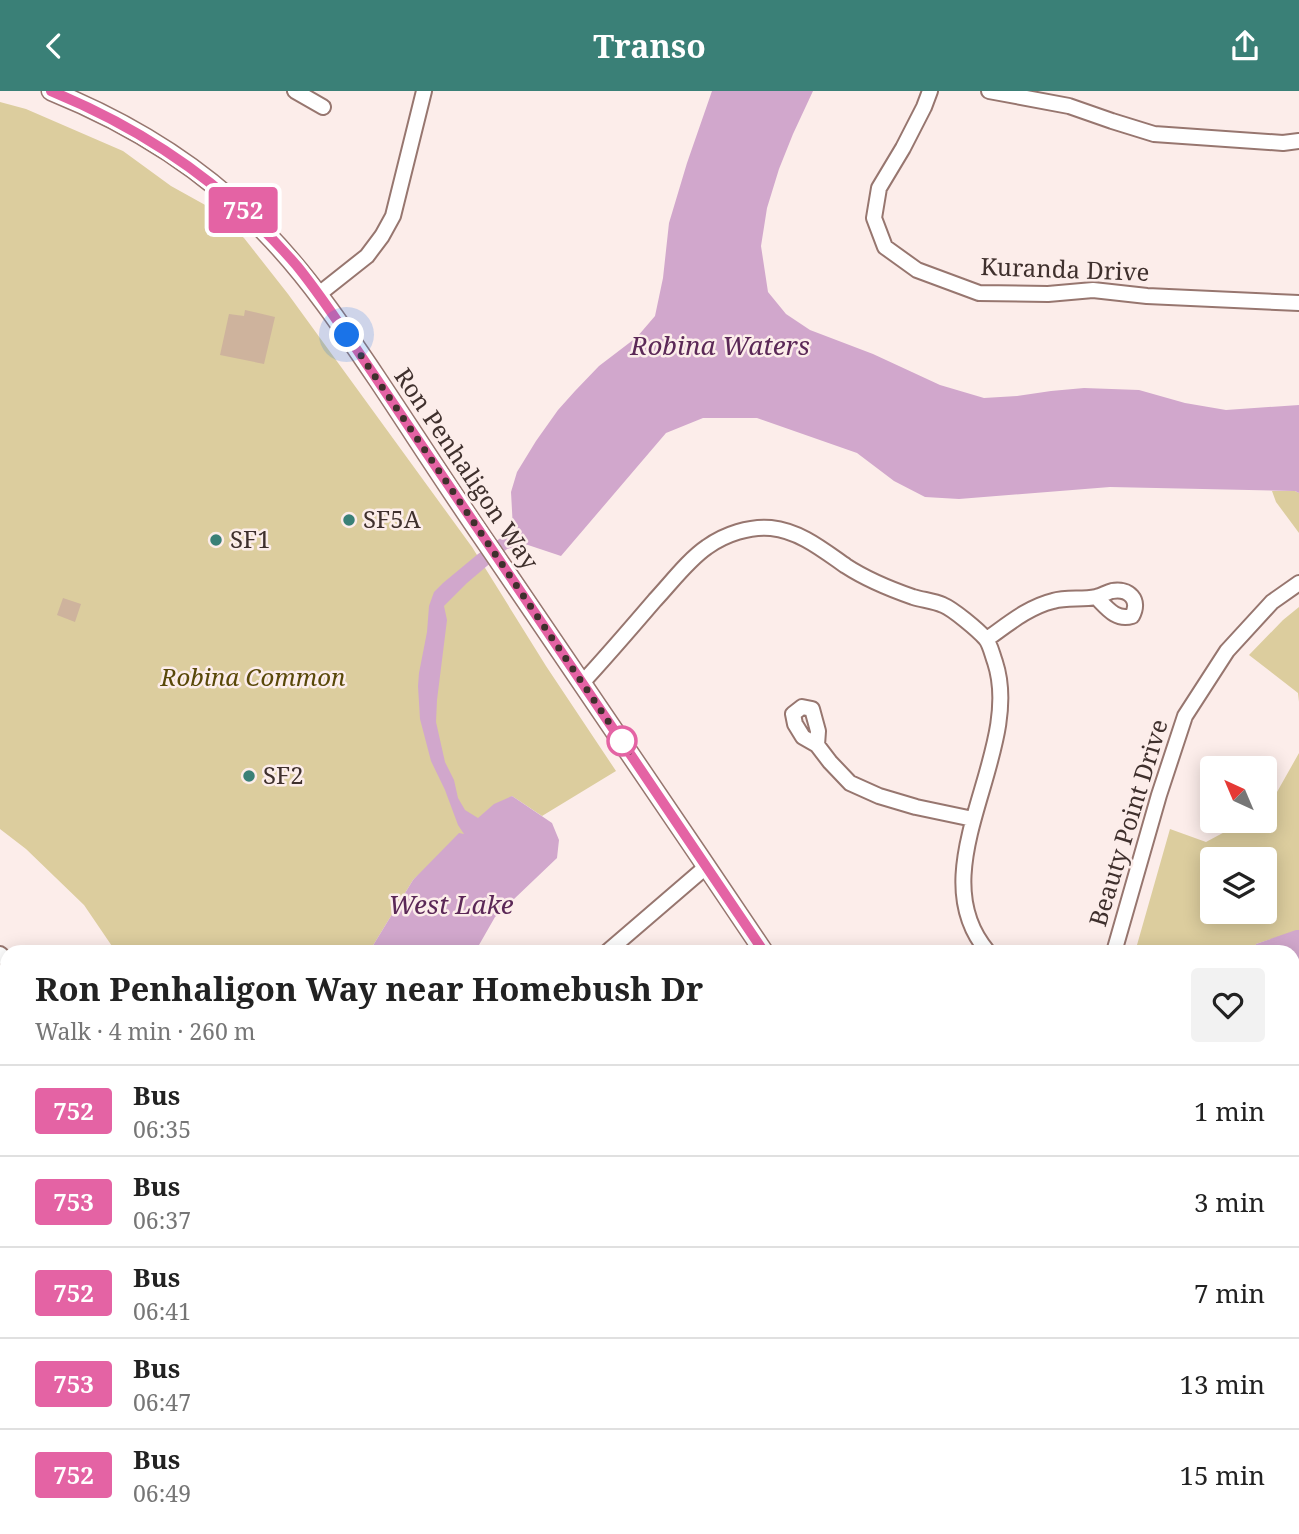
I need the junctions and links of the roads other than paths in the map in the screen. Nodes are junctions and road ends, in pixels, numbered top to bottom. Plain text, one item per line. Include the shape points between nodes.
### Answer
1 (51, 91) edge
2 (295, 91) edge
3 (424, 91) edge
4 (930, 91) edge
5 (989, 91) edge
6 (323, 107) dead end
7 (1299, 141) edge
8 (319, 294) junction
9 (1299, 303) edge
10 (1299, 583) edge
11 (1096, 597) dead end
12 (987, 639) junction
13 (582, 683) junction
14 (817, 745) dead end
15 (973, 819) junction
16 (707, 866) junction
17 (615, 945) edge
18 (759, 945) edge
19 (983, 945) edge
20 (1116, 945) edge

1 - 8 street, Ron Penhaligon Way via 128,127 188,165 264,230
2 - 6 street
3 - 8 street via 393,216 367,256
4 - 9 street, Kuranda Drive via 878,188 874,218 885,247 917,270 979,293 1093,290
5 - 7 street via 1069,106 1154,134
8 - 13 street, Ron Penhaligon Way
10 - 20 street, Beauty Point Drive via 1272,602 1227,650 1185,716
11 - 12 street via 1052,601 1024,613
12 - 13 street via 945,606 853,571 806,538 772,528 744,529 707,547 678,574
12 - 15 street via 999,674 1000,704
13 - 16 street, Ron Penhaligon Way
14 - 15 street via 850,783 916,807
15 - 19 street via 964,901 970,925
16 - 17 street
16 - 18 street, Ron Penhaligon Way

